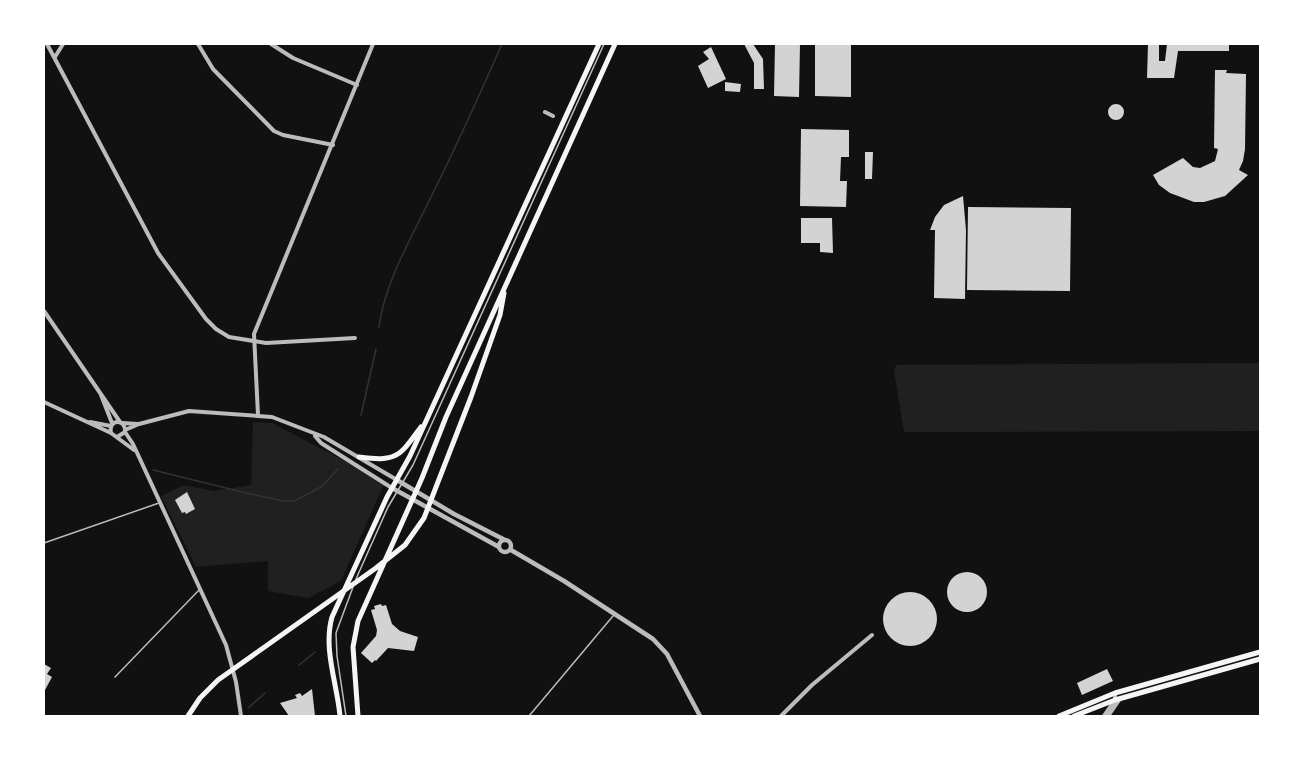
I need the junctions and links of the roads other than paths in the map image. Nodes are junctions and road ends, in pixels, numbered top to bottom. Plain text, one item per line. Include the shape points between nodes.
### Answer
1 (47, 44) edge
2 (63, 44) edge
3 (198, 44) edge
4 (271, 44) edge
5 (373, 44) edge
6 (599, 44) edge
7 (604, 44) edge
8 (615, 44) edge
9 (55, 58) junction
10 (357, 85) junction
11 (545, 112) dead end
12 (553, 116) dead end
13 (333, 145) junction
14 (504, 289) junction
15 (44, 311) edge
16 (355, 338) dead end
17 (253, 342) junction
18 (101, 395) junction
19 (44, 402) edge
20 (258, 415) junction
21 (426, 419) junction
22 (89, 422) junction
23 (121, 422) junction
24 (112, 424) junction
25 (139, 424) junction
26 (125, 431) junction
27 (111, 433) junction
28 (315, 435) junction
29 (117, 437) junction
30 (135, 451) junction
31 (359, 457) junction
32 (400, 482) junction
33 (395, 489) junction
34 (416, 491) junction
35 (412, 498) junction
36 (160, 503) junction
37 (505, 540) junction
38 (44, 543) edge
39 (499, 547) junction
40 (511, 550) junction
41 (200, 588) junction
42 (615, 613) junction
43 (872, 635) dead end
44 (1260, 652) edge
45 (1260, 660) edge
46 (115, 677) dead end
47 (1118, 696) junction
48 (1084, 715) edge
49 (188, 717) edge
50 (241, 717) edge
51 (338, 717) edge
52 (346, 717) edge
53 (358, 717) edge
54 (529, 717) edge
55 (700, 717) edge
56 (781, 717) edge
57 (1059, 717) edge
58 (1074, 717) edge
59 (1106, 717) edge

1 - 9 street
2 - 9 street
3 - 13 street via 213,69 274,131
4 - 10 street via 293,58
5 - 10 street
6 - 21 main road
7 - 32 lane via 414,465
8 - 14 main road
9 - 17 street via 159,253 216,329 229,337
10 - 13 street
11 - 12 street
13 - 17 street
14 - 34 main road
14 - 49 main road via 500,315 438,486 424,518 405,545 218,680
15 - 18 street
16 - 17 street
17 - 20 street
18 - 23 street
18 - 24 street
19 - 22 street
20 - 25 street via 189,411
20 - 28 street via 279,419
21 - 31 main road via 396,456
21 - 32 main road
22 - 24 street
22 - 27 street
23 - 24 street
23 - 25 street
23 - 26 street
24 - 27 street
25 - 26 street
26 - 29 street
26 - 30 street
27 - 29 street
28 - 31 street
28 - 33 street via 321,443
29 - 30 street
30 - 36 street
31 - 32 street
32 - 33 main road
32 - 34 street
33 - 35 street
33 - 51 main road via 355,565 329,626
33 - 52 lane via 336,633
34 - 35 main road
34 - 37 street
35 - 39 street
35 - 53 main road via 355,631
36 - 38 lane
36 - 41 street
37 - 39 street
37 - 40 street via 510,542
39 - 40 street via 504,553
40 - 42 street
41 - 46 lane
41 - 50 street via 232,663
42 - 54 lane
42 - 55 street via 661,647
43 - 56 street via 812,684
44 - 47 main road
45 - 47 main road
47 - 48 main road
47 - 57 main road
47 - 59 street
48 - 58 main road

